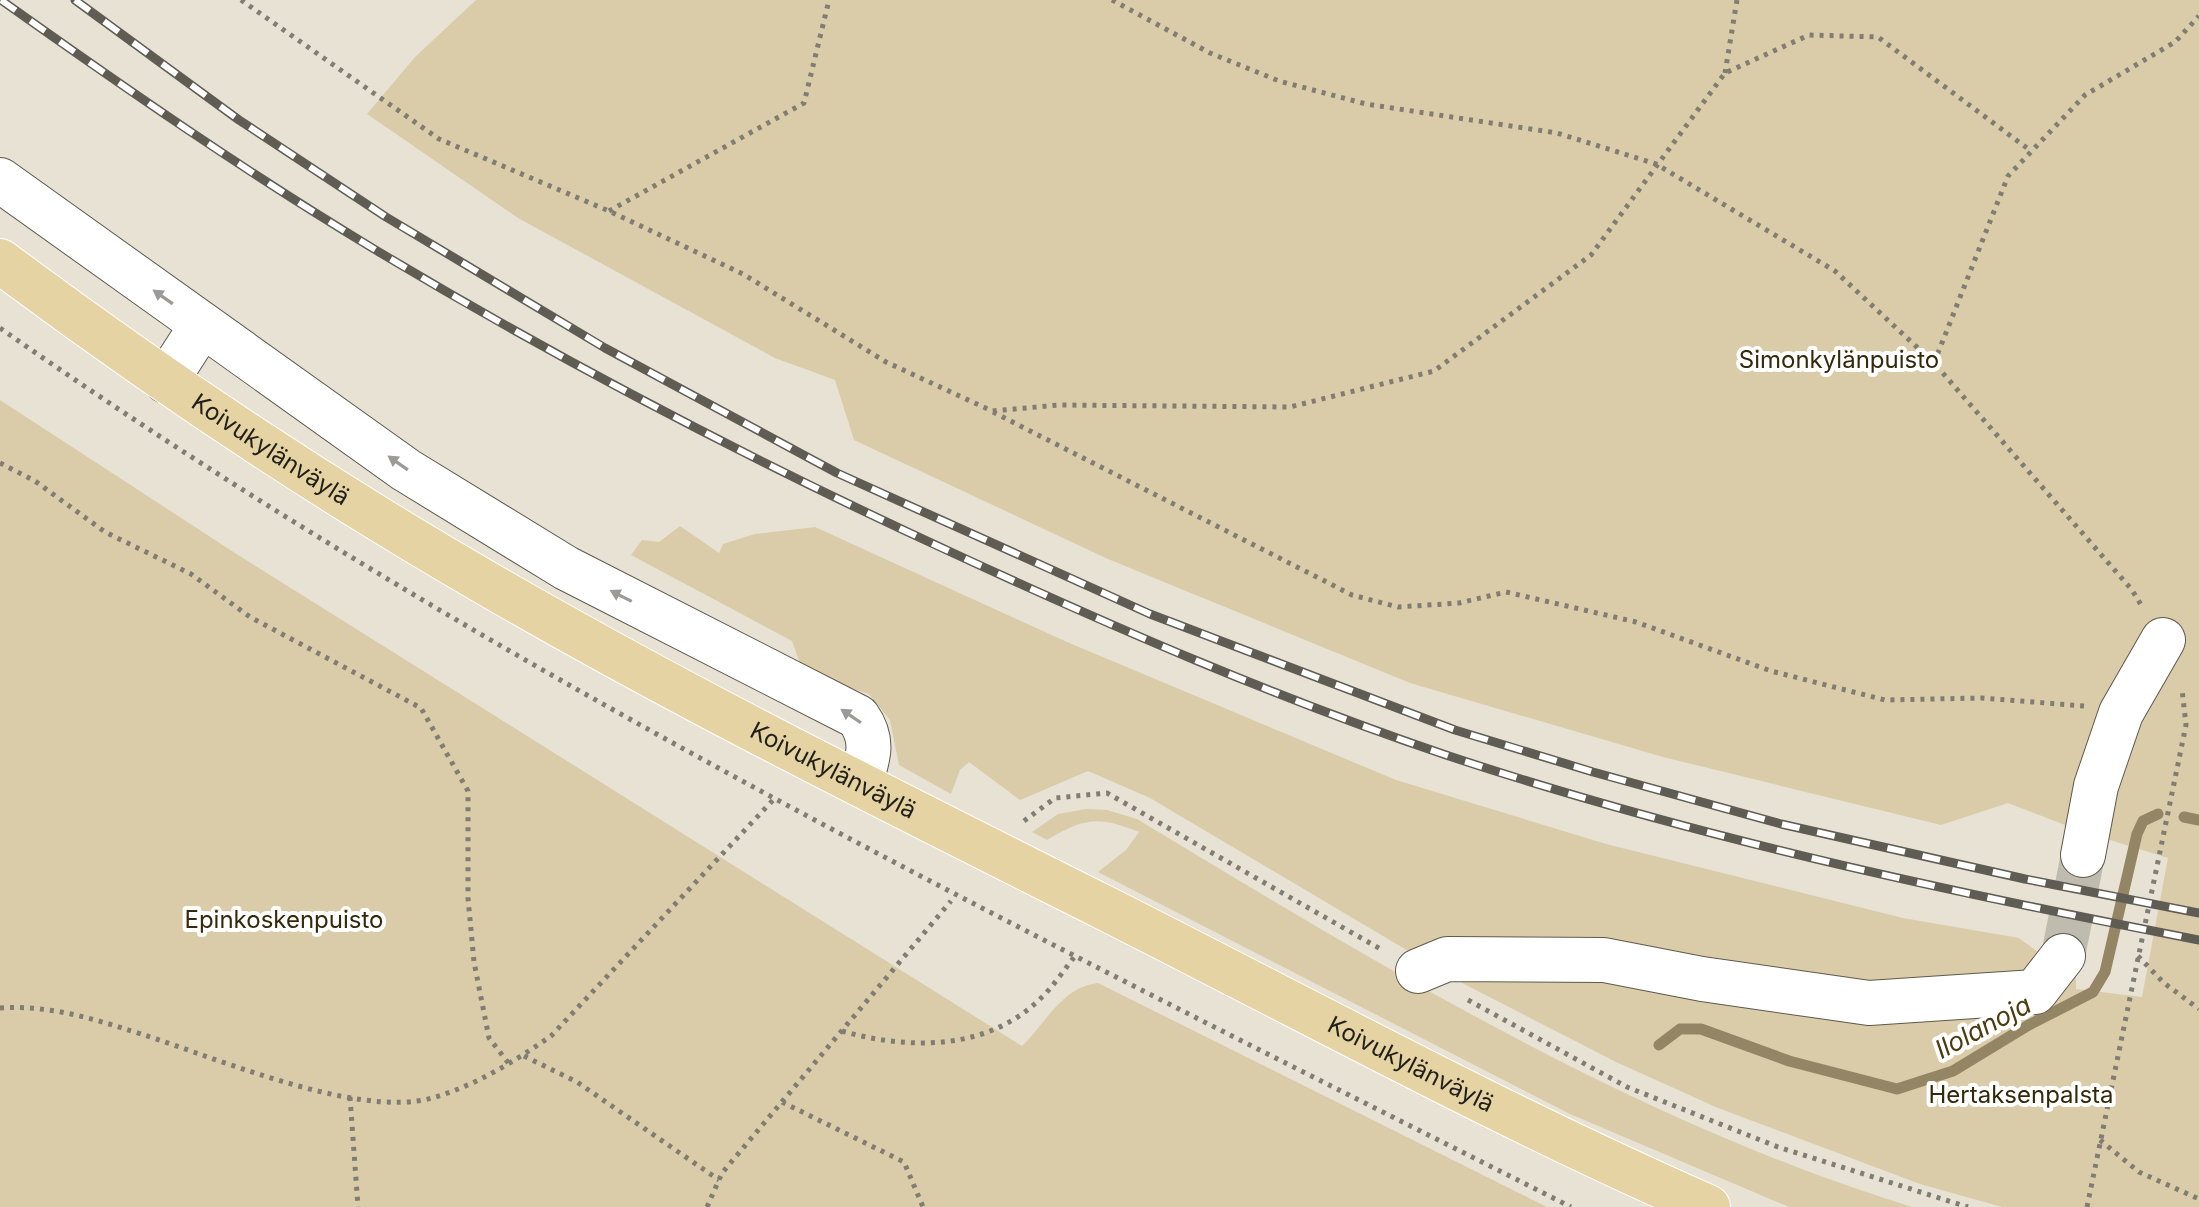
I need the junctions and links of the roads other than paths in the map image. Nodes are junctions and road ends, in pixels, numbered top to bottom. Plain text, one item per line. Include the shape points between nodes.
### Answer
1 (0, 180) edge
2 (0, 261) edge
3 (202, 325) junction
4 (166, 381) junction
5 (2163, 640) road end
6 (860, 784) junction
7 (2083, 855) tunnel mouth
8 (2063, 956) tunnel mouth
9 (1418, 971) road end
10 (1708, 1207) edge

3 -> 1 lane
2 - 4 main road, Koivukylänväylä
3 - 4 lane
6 -> 3 lane via 870,752 869,732 858,717 566,568 406,470
4 - 6 main road, Koivukylänväylä via 408,536 693,697
5 - 7 lane via 2121,713 2096,786
6 - 10 main road, Koivukylänväylä via 1501,1111
8 - 9 lane via 2035,992 1869,1003 1604,960 1447,959

